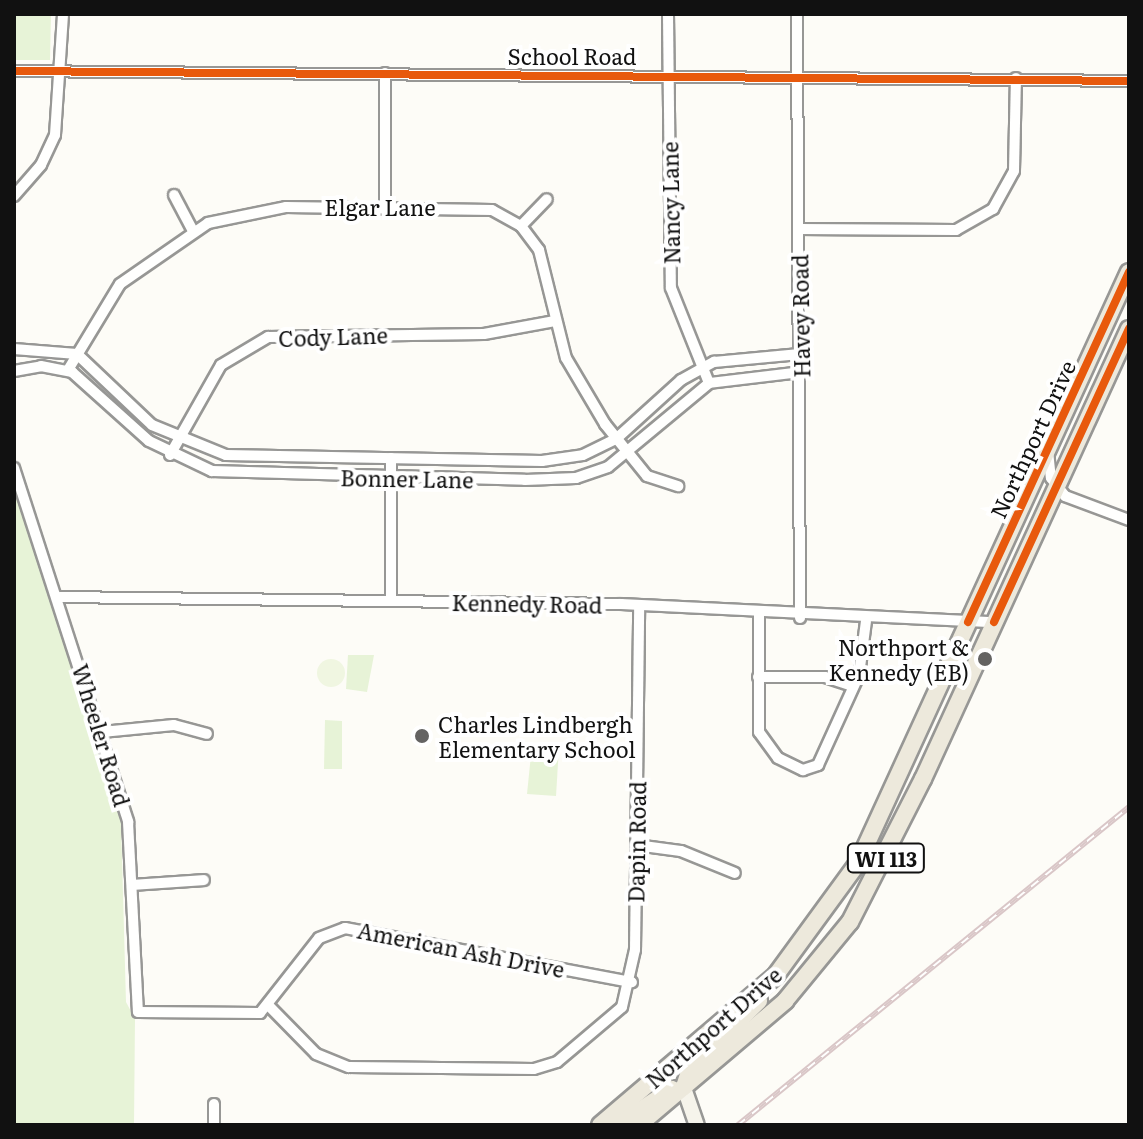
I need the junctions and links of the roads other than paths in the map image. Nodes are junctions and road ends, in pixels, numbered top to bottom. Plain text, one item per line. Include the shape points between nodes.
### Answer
1 (63, 14) edge
2 (668, 14) edge
3 (797, 14) edge
4 (14, 71) edge
5 (62, 72) junction
6 (385, 73) junction
7 (669, 75) junction
8 (798, 76) junction
9 (1016, 78) junction
10 (1129, 81) edge
11 (174, 195) dead end
12 (14, 196) edge
13 (547, 199) dead end
14 (385, 208) junction
15 (521, 226) junction
16 (799, 229) junction
17 (193, 231) junction
18 (1129, 272) edge
19 (555, 321) junction
20 (1129, 329) edge
21 (14, 349) edge
22 (77, 354) junction
23 (800, 354) junction
24 (701, 368) junction
25 (68, 370) junction
26 (14, 371) edge
27 (801, 372) junction
28 (709, 383) junction
29 (178, 439) junction
30 (616, 439) junction
31 (1048, 448) junction
32 (630, 454) junction
33 (170, 455) junction
34 (391, 458) junction
35 (14, 468) edge
36 (391, 476) junction
37 (678, 486) dead end
38 (1056, 486) junction
39 (1129, 520) edge
40 (60, 597) junction
41 (391, 601) junction
42 (639, 605) junction
43 (759, 614) junction
44 (800, 618) junction
45 (866, 621) junction
46 (968, 622) junction
47 (994, 622) junction
48 (758, 677) junction
49 (853, 686) junction
50 (102, 732) junction
51 (207, 734) dead end
52 (636, 845) junction
53 (735, 873) dead end
54 (204, 880) dead end
55 (133, 885) junction
56 (776, 975) junction
57 (632, 982) junction
58 (269, 1006) junction
59 (684, 1088) junction
60 (214, 1104) dead end
61 (214, 1125) edge
62 (600, 1125) edge
63 (618, 1125) edge
64 (639, 1125) edge
65 (697, 1125) edge

1 - 5 street
2 - 7 street, Nancy Lane
3 - 8 street, Havey Road
4 - 5 street, School Road
5 - 6 street, School Road
5 - 12 street via 51,144
6 - 7 street, School Road
6 - 14 street
7 - 8 street, School Road
7 - 24 street, Nancy Lane via 671,288
8 - 9 street, School Road
8 - 16 street, Havey Road
9 - 10 street, School Road
9 - 16 street via 1014,171 986,215 939,231
11 - 17 street
13 - 15 street
14 - 15 street, Elgar Lane via 492,210
14 - 17 street, Elgar Lane via 269,209
15 - 19 street via 543,260
16 - 23 street, Havey Road
17 - 22 street, Elgar Lane via 120,284
18 - 31 main road, Northport Drive / WI 113
19 - 29 street, Cody Lane via 484,334 268,337 221,365
19 - 30 street via 566,358
20 - 38 main road, Northport Drive / WI 113
21 - 22 street
22 - 25 street, Elgar Lane
22 - 29 street, Bonner Lane via 152,425
23 - 24 street, Bonner Lane via 737,355
23 - 27 street, Havey Road
24 - 28 street, Nancy Lane
24 - 30 street, Bonner Lane
25 - 26 street
25 - 33 street, Bonner Lane
27 - 28 street
27 - 44 street, Havey Road
28 - 32 street, Bonner Lane
29 - 33 street, Cody Lane
29 - 34 street, Bonner Lane via 241,457
30 - 32 street
30 - 34 street, Bonner Lane via 583,455 542,461
31 - 38 street
31 - 46 main road, Northport Drive / WI 113
32 - 36 street, Bonner Lane via 576,478
32 - 37 street via 656,483
33 - 36 street, Bonner Lane via 229,474
34 - 36 street
35 - 40 street, Wheeler Road
36 - 41 street
38 - 39 street
38 - 47 main road, Northport Drive / WI 113
40 - 41 street, Kennedy Road
40 - 50 street, Wheeler Road
41 - 42 street, Kennedy Road
42 - 43 street, Kennedy Road
42 - 52 street, Dapin Road
43 - 44 street, Kennedy Road
43 - 48 street
44 - 45 street, Kennedy Road
45 - 46 street, Kennedy Road
45 - 49 street
46 - 47 street, Kennedy Road
46 - 56 main road, Northport Drive / WI 113 via 858,863
47 - 59 main road, Northport Drive / WI 113 via 850,922 785,1001
48 - 49 street via 825,677
48 - 49 street via 763,742 795,769 812,770
50 - 51 street via 174,725
50 - 55 street, Wheeler Road via 128,822
52 - 53 street via 681,851
52 - 57 street, Dapin Road
54 - 55 street
55 - 58 street, Wheeler Road via 138,1012 234,1018
56 - 59 main road via 745,1021 687,1073
56 - 62 main road, Northport Drive / WI 113
57 - 58 street, American Ash Drive via 345,928 319,938
57 - 58 street via 626,1002 604,1025 557,1062 534,1069 349,1067 316,1054
59 - 63 main road via 670,1090
59 - 64 main road, Northport Drive / WI 113
59 - 65 street
60 - 61 street

